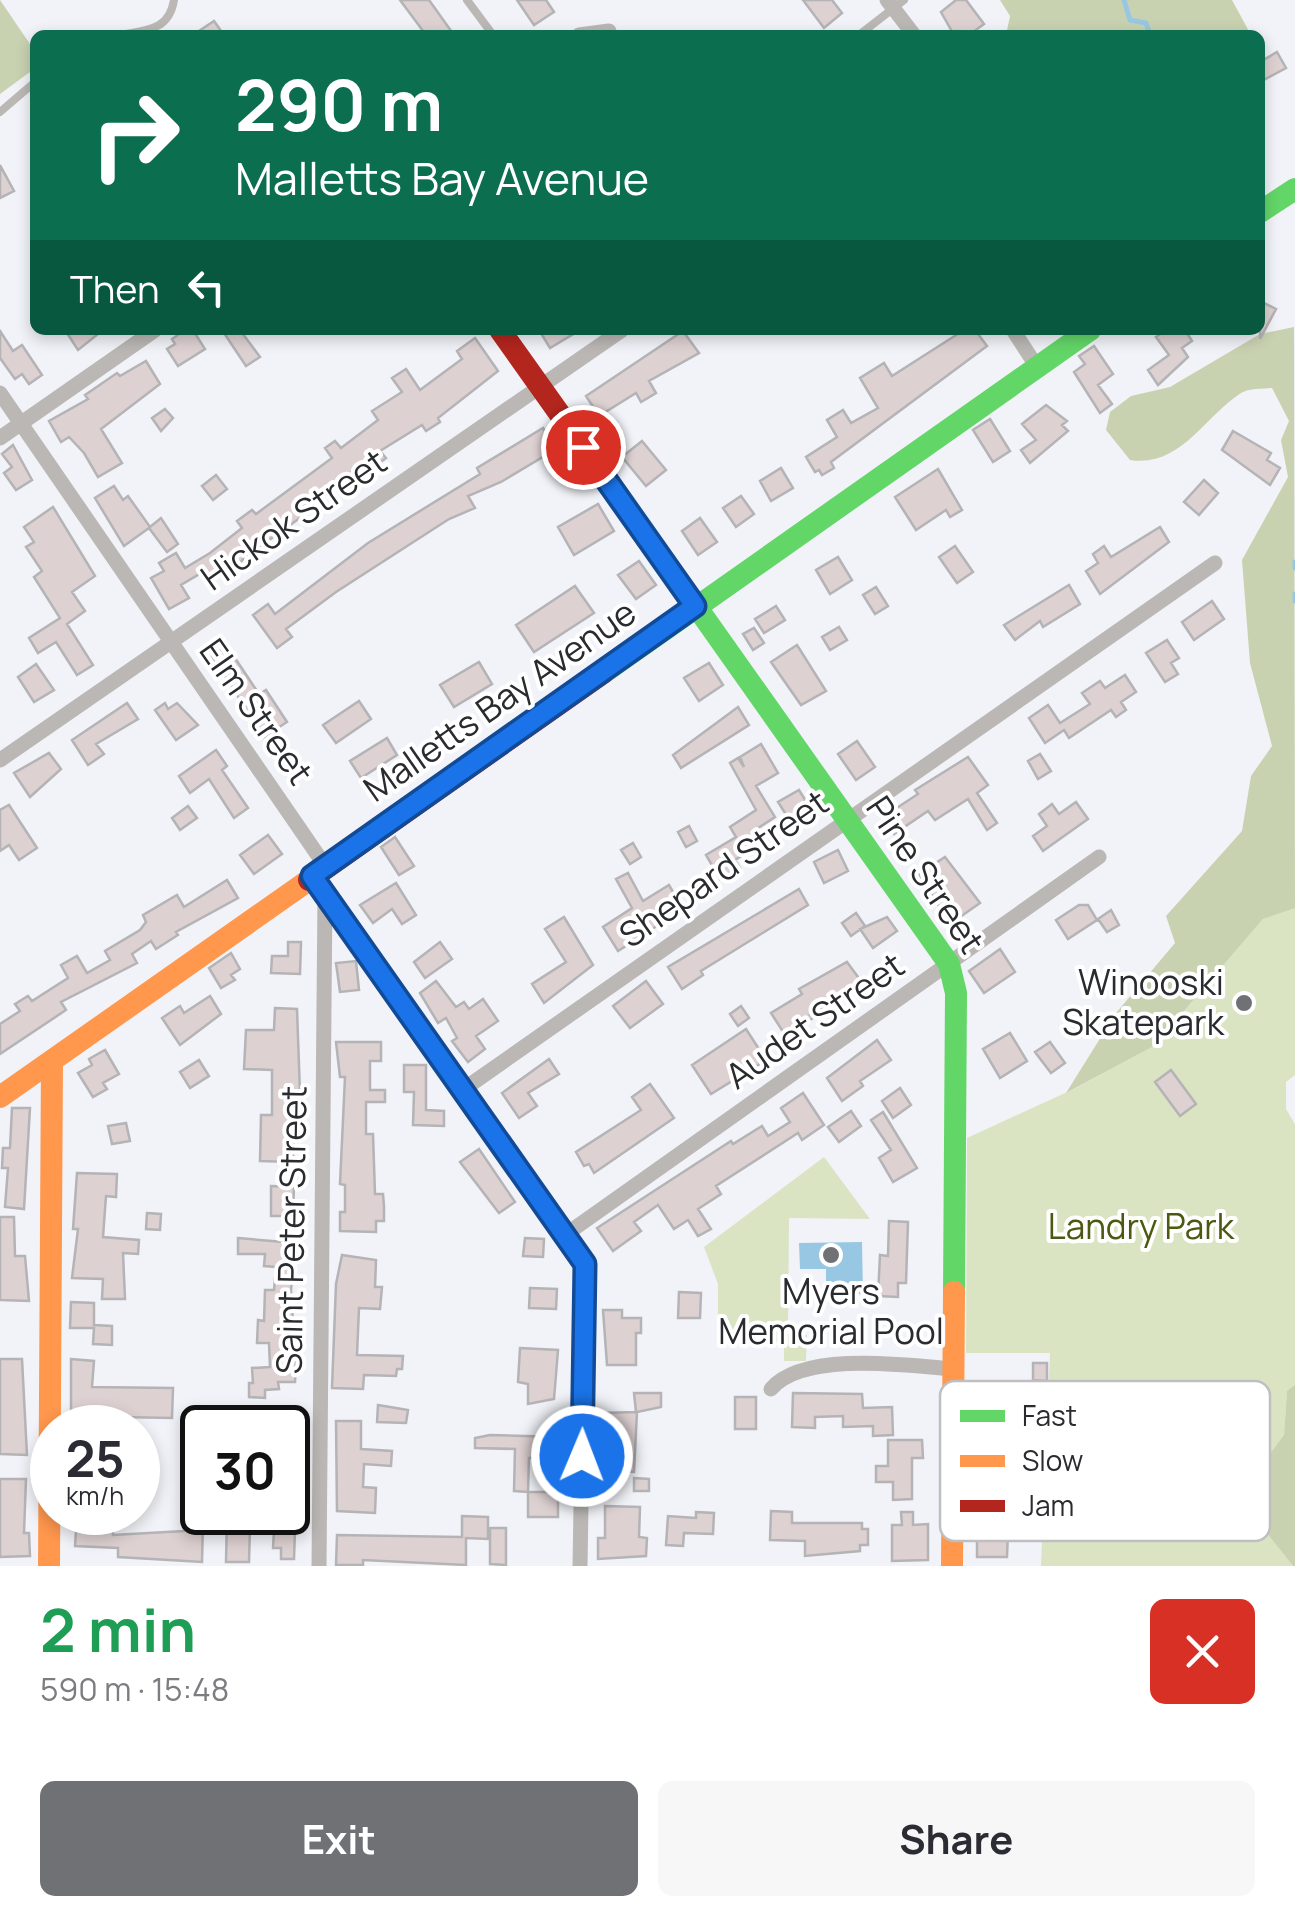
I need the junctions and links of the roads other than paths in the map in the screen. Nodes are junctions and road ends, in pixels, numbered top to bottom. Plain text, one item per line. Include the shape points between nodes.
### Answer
1 (174, 0) edge
2 (467, 0) edge
3 (895, 3) edge
4 (160, 30) edge
5 (489, 30) edge
6 (865, 30) edge
7 (911, 30) edge
8 (30, 86) edge
9 (0, 112) edge
10 (1295, 190) edge
11 (1265, 209) edge
12 (148, 335) edge
13 (504, 335) edge
14 (615, 335) edge
15 (1017, 335) edge
16 (1083, 335) edge
17 (1037, 367) junction
18 (540, 386) junction
19 (0, 393) edge
20 (21, 424) junction
21 (0, 438) edge
22 (1215, 563) dead end
23 (695, 606) junction
24 (171, 642) junction
25 (0, 760) edge
26 (846, 820) junction
27 (1100, 857) dead end
28 (321, 879) junction
29 (949, 964) junction
30 (52, 1062) junction
31 (464, 1089) junction
32 (0, 1097) edge
33 (565, 1234) junction
34 (952, 1370) junction
35 (952, 1381) edge
36 (771, 1389) dead end
37 (49, 1566) edge
38 (319, 1566) edge
39 (580, 1566) edge

1 - 4 lane
2 - 5 lane
3 - 6 lane
3 - 7 street
8 - 9 lane
10 - 11 street
12 - 20 street
13 - 18 street, Pine Street
14 - 18 street, Hickok Street
15 - 17 street
16 - 17 street, Malletts Bay Avenue
17 - 23 street, Malletts Bay Avenue
18 - 23 street, Pine Street
18 - 24 street, Hickok Street
19 - 20 street, Elm Street
20 - 21 street
20 - 24 street, Elm Street
22 - 26 street, Shepard Street
23 - 26 street, Pine Street
23 - 28 street, Malletts Bay Avenue
24 - 25 street, Hickok Street
24 - 28 street, Elm Street
26 - 29 street, Pine Street
26 - 31 street, Shepard Street
27 - 29 street, Audet Street
28 - 30 street, Malletts Bay Avenue
28 - 31 street, Elm Street
28 - 38 street, Saint Peter Street
29 - 33 street, Audet Street
29 - 34 street, Pine Street via 956,994
30 - 32 street, Malletts Bay Avenue
30 - 37 street
31 - 33 street, Elm Street
33 - 39 street, Elm Street via 586,1272
34 - 35 street, Pine Street
34 - 36 street via 834,1366 784,1376

